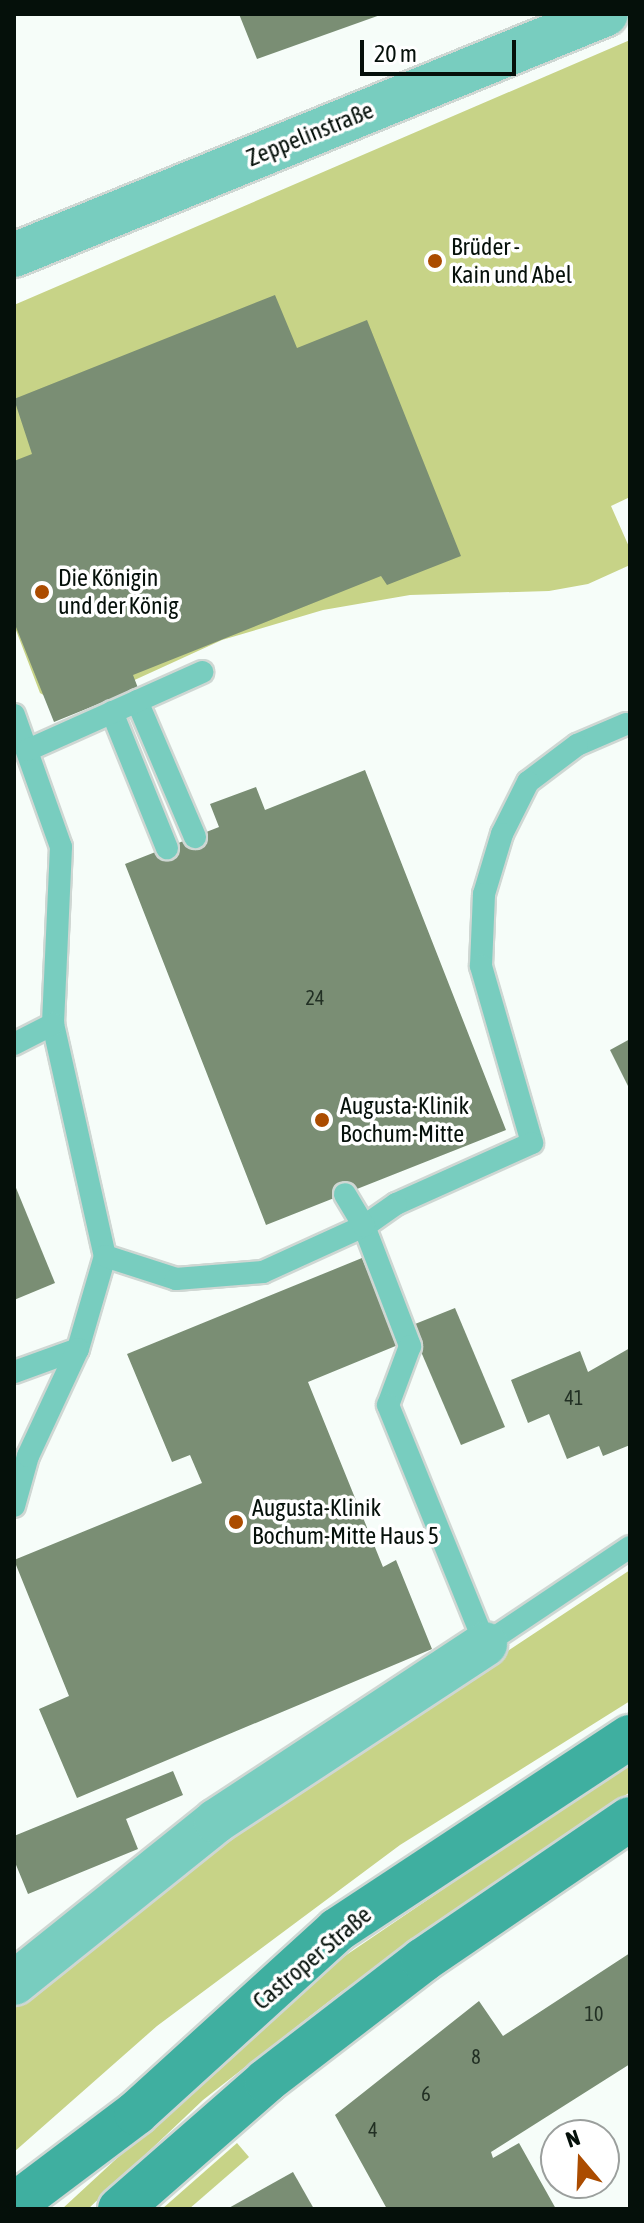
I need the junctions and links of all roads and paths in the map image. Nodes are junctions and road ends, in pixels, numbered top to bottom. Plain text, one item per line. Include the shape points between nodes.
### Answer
1 (606, 14) edge
2 (14, 255) edge
3 (202, 672) dead end
4 (137, 701) junction
5 (112, 712) junction
6 (14, 715) edge
7 (626, 724) dead end
8 (28, 750) junction
9 (195, 837) dead end
10 (167, 848) dead end
11 (53, 1024) junction
12 (14, 1044) edge
13 (345, 1194) dead end
14 (364, 1226) junction
15 (105, 1256) junction
16 (78, 1349) junction
17 (14, 1372) edge
18 (14, 1506) edge
19 (630, 1547) edge
20 (485, 1644) junction
21 (630, 1737) edge
22 (630, 1819) edge
23 (14, 1983) edge
24 (90, 2152) junction
25 (14, 2205) edge
26 (42, 2209) edge
27 (120, 2209) edge

1 - 2 street, Zeppelinstraße
3 - 4 lane
4 - 5 lane
4 - 9 lane
5 - 8 lane
5 - 10 lane
6 - 8 lane
7 - 14 lane via 577,745 528,782 502,834 484,894 481,966 532,1143 396,1204
8 - 11 lane via 61,847
11 - 12 lane
11 - 15 lane
13 - 14 lane
14 - 15 lane via 263,1272 176,1279
14 - 20 lane via 410,1346 388,1405
15 - 16 lane
16 - 17 lane
16 - 18 lane via 28,1456
19 - 20 lane
20 - 23 street via 216,1821
21 - 24 main road, Castroper Straße via 337,1930
22 - 27 main road via 423,1960 266,2081
24 - 25 main road, Castroper Straße
24 - 26 street

